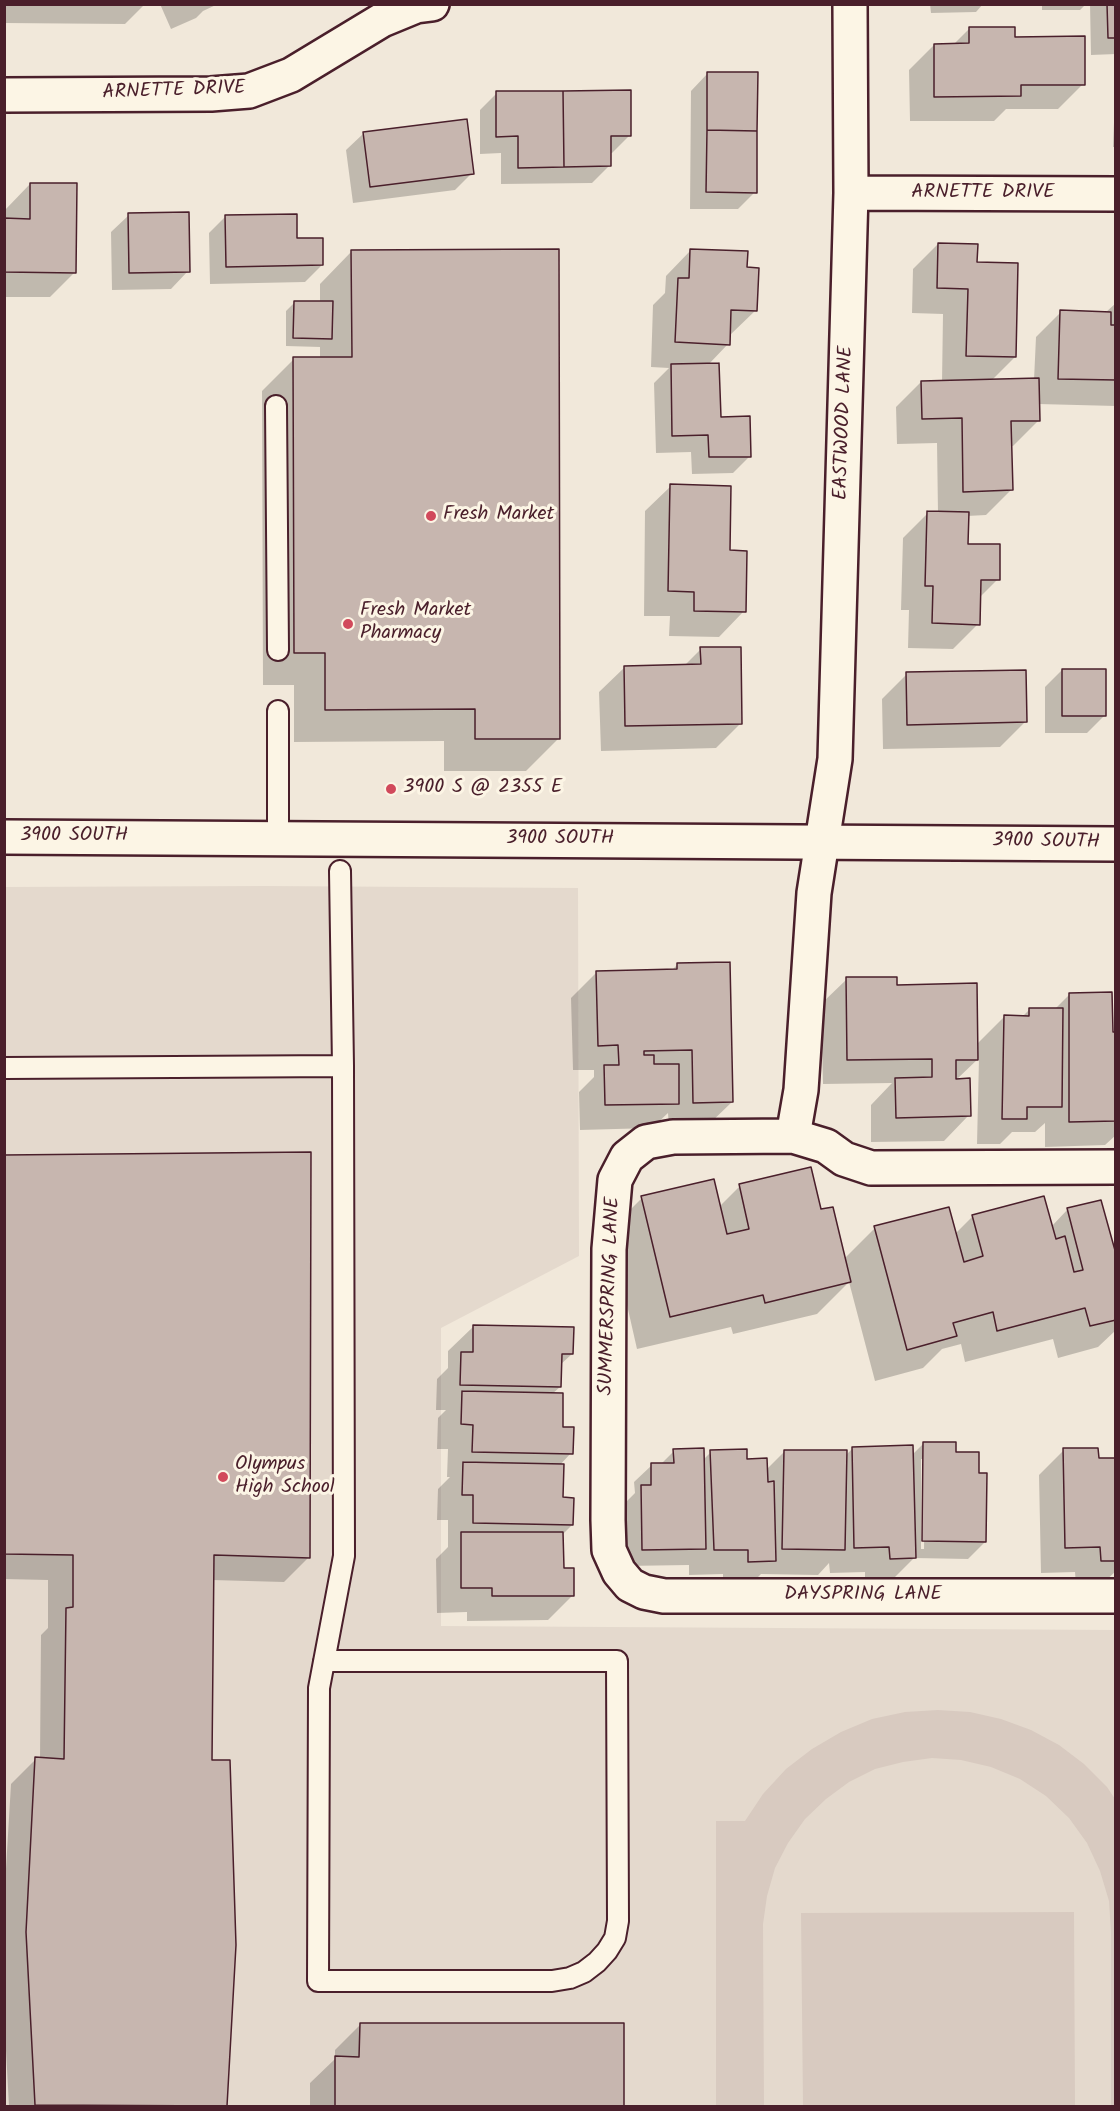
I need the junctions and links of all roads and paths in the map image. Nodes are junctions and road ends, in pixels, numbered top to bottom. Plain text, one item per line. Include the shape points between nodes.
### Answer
1 (432, 4) edge
2 (850, 4) edge
3 (4, 95) edge
4 (851, 193) junction
5 (1116, 194) edge
6 (276, 406) dead end
7 (278, 650) dead end
8 (278, 711) dead end
9 (4, 837) edge
10 (278, 839) junction
11 (823, 841) junction
12 (1116, 844) edge
13 (340, 871) dead end
14 (343, 1066) junction
15 (4, 1068) edge
16 (793, 1136) junction
17 (1116, 1167) edge
18 (619, 1572) joint
19 (1116, 1596) edge
20 (324, 1661) junction

1 - 3 street, ARNETTE DRIVE via 382,20 291,75 249,91
2 - 4 street, EASTWOOD LANE
4 - 5 street, ARNETTE DRIVE
4 - 11 street, EASTWOOD LANE via 835,759
6 - 7 lane
8 - 10 lane
9 - 10 street, 3900 SOUTH
10 - 11 street, 3900 SOUTH
11 - 12 street, 3900 SOUTH
11 - 16 street via 814,893 801,1090
13 - 14 lane
14 - 15 lane
14 - 20 lane via 344,1556
16 - 17 street, SUMMERSPRING LANE via 826,1146 844,1159 871,1168
16 - 18 street, SUMMERSPRING LANE via 673,1137 646,1142 627,1157 615,1180 609,1249 608,1520 609,1550
18 - 19 street, DAYSPRING LANE via 644,1593 664,1596
20 - 20 lane via 319,1688 318,1981 552,1981 570,1978 597,1962 615,1938 618,1921 617,1661

